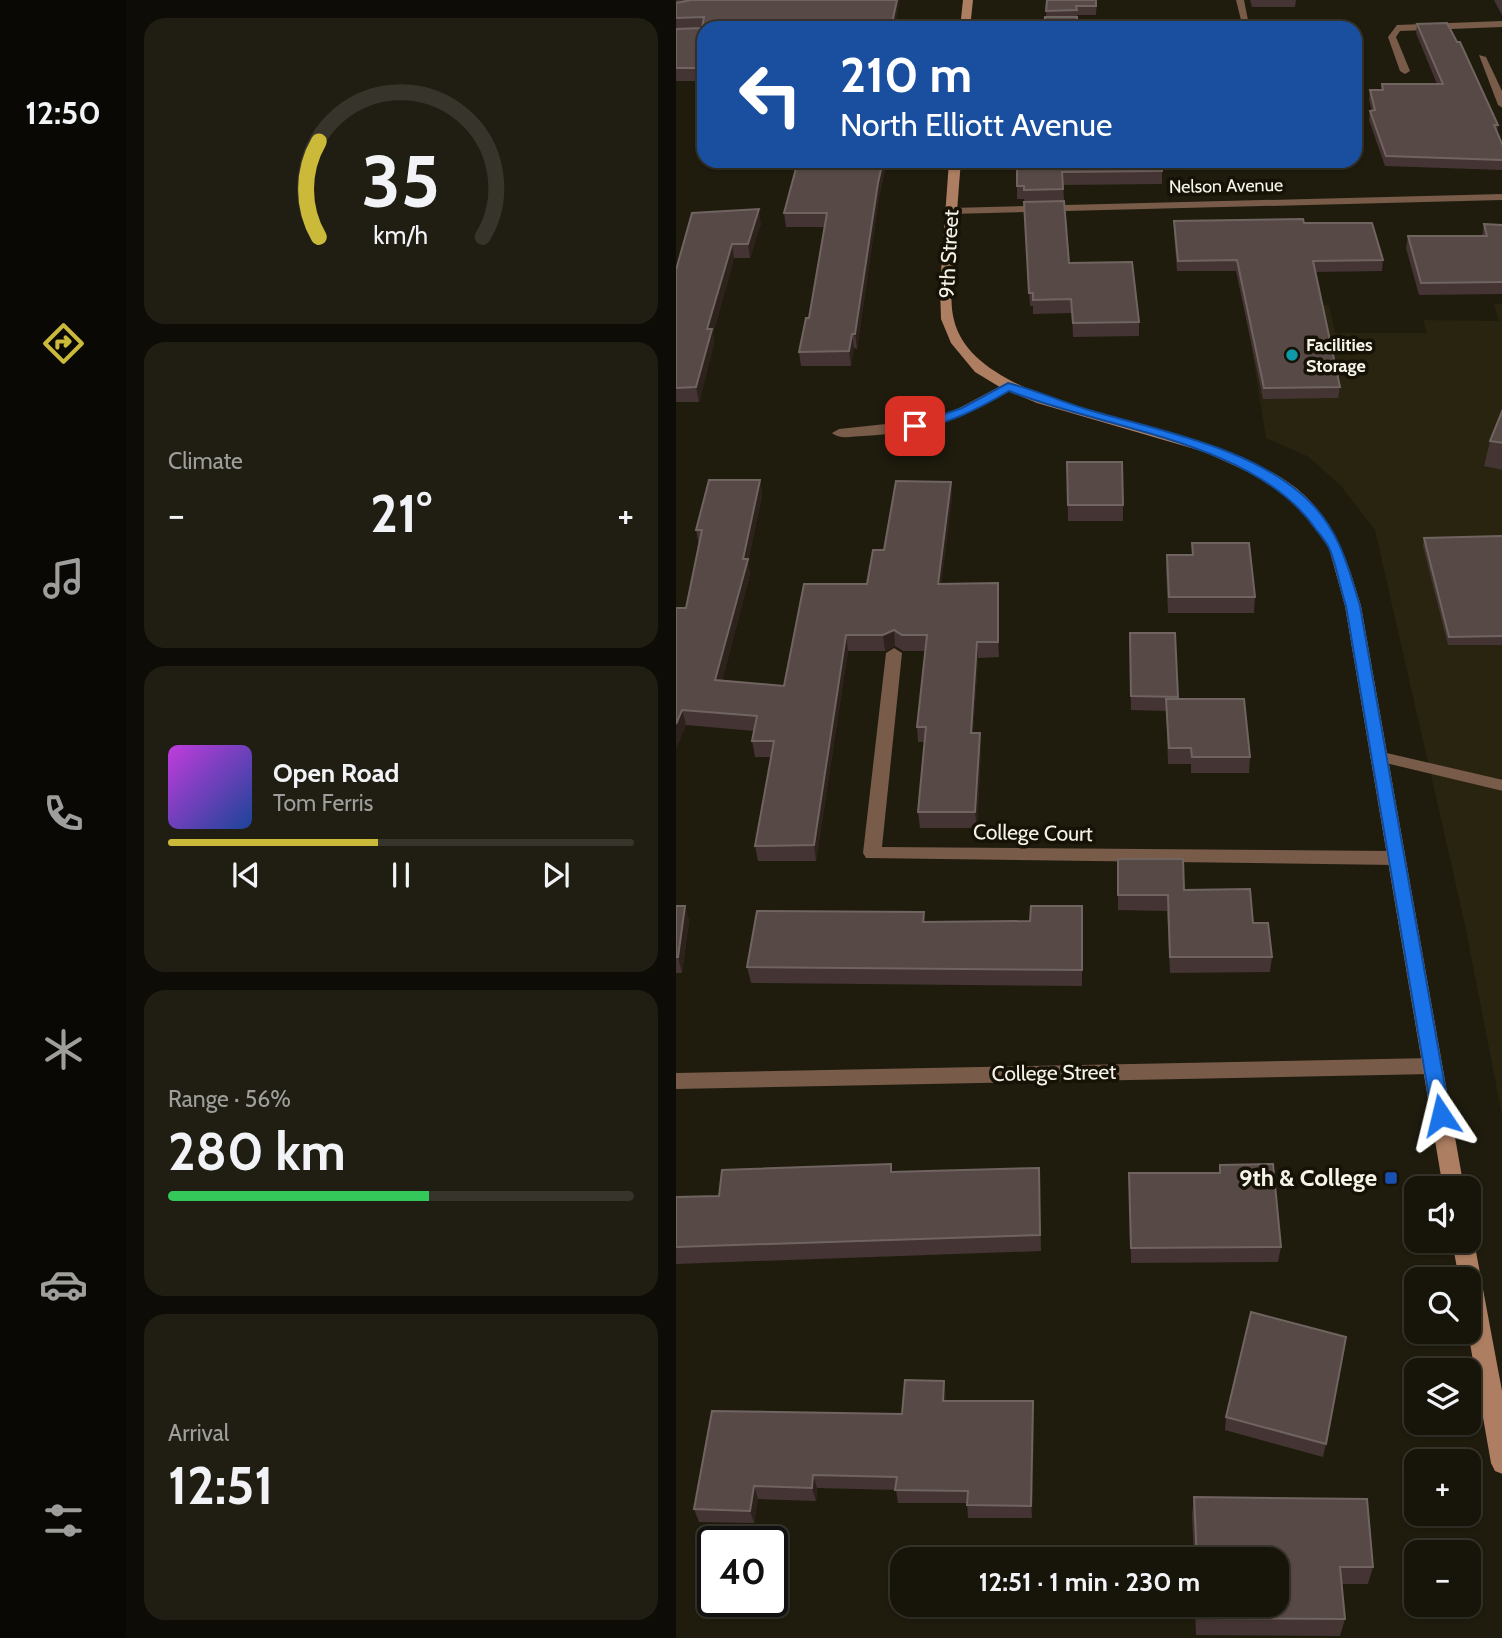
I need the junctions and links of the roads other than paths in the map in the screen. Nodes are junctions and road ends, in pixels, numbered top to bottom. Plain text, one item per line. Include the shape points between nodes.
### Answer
1 (968, 0) edge
2 (1240, 0) edge
3 (966, 21) edge
4 (1245, 21) edge
5 (1503, 24) edge
6 (1482, 57) dead end
7 (1405, 71) dead end
8 (1503, 105) edge
9 (954, 168) edge
10 (1503, 197) edge
11 (951, 211) junction
12 (1008, 386) junction
13 (839, 433) dead end
14 (894, 653) dead end
15 (1378, 756) junction
16 (1503, 786) edge
17 (1395, 858) junction
18 (1432, 1066) junction
19 (676, 1081) edge
20 (1452, 1176) edge
21 (1465, 1253) edge
22 (1503, 1463) edge

1 - 3 street
2 - 4 lane
5 - 7 lane via 1397,28 1392,37
6 - 8 lane
9 - 11 street, 9th Street
10 - 11 street, Nelson Avenue
11 - 12 street, 9th Street via 947,319 957,343 980,369
12 - 13 street via 937,422
12 - 15 street, 9th Street via 1210,449 1264,474 1305,505 1336,548 1353,606
14 - 17 street, College Court via 871,853
15 - 16 lane
15 - 17 street, 9th Street
17 - 18 street, 9th Street
18 - 19 street, College Street
18 - 20 street, 9th Street
21 - 22 street

